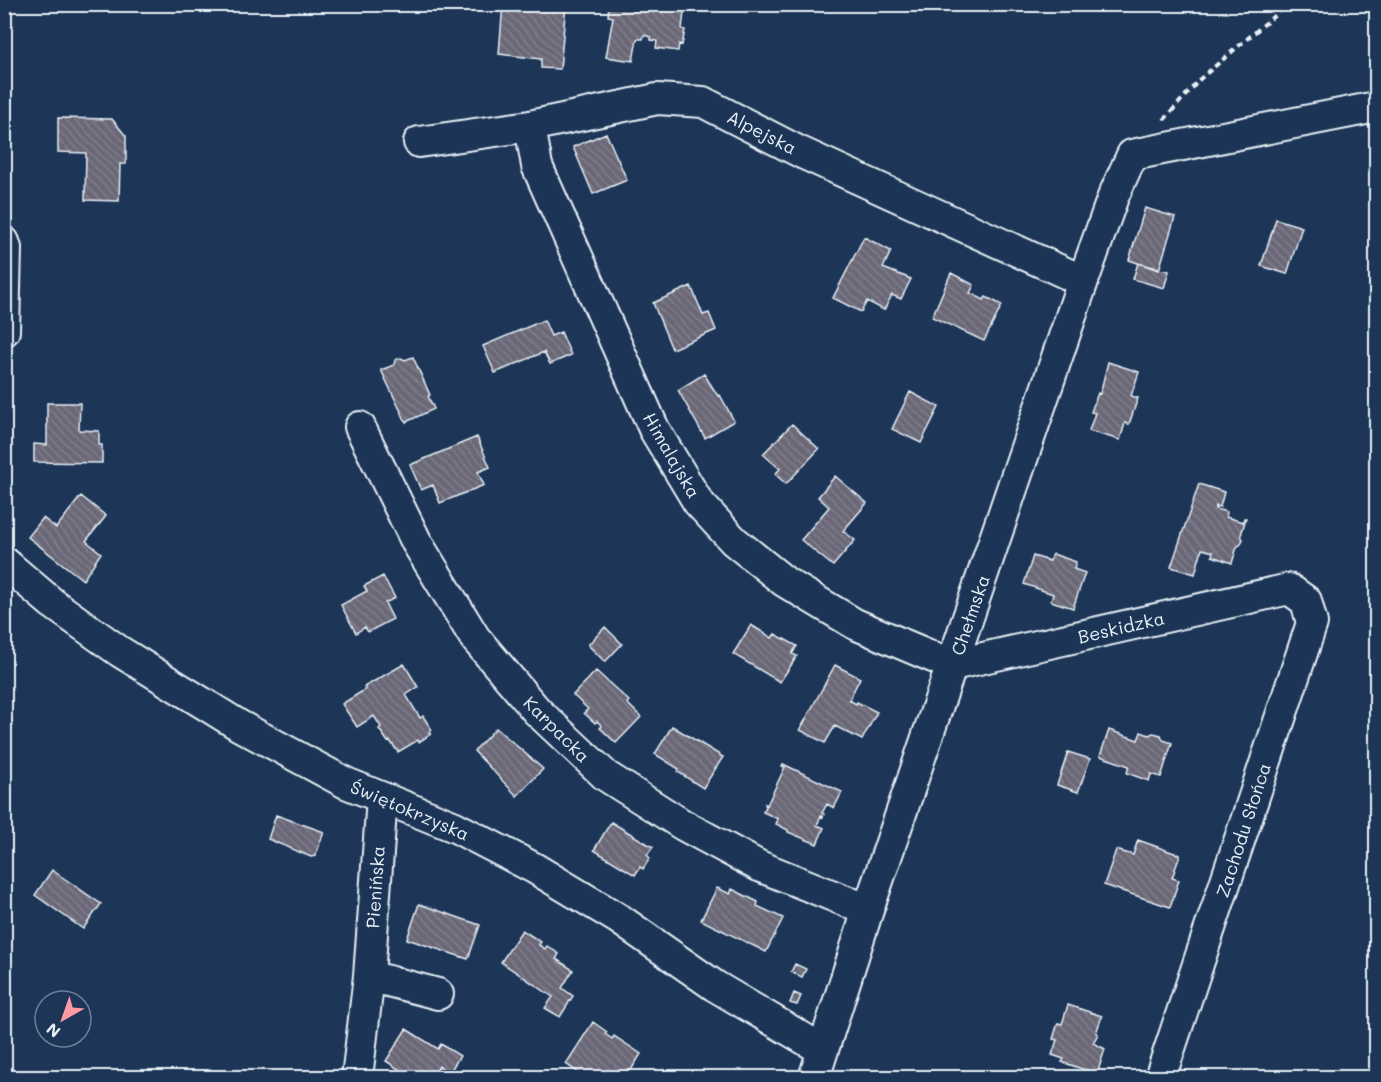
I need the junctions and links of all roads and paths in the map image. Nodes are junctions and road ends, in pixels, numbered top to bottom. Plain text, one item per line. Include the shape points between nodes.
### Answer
1 (1288, 4) edge
2 (1377, 107) edge
3 (1162, 121) dead end
4 (530, 126) junction
5 (419, 142) dead end
6 (4, 242) edge
7 (1083, 281) junction
8 (4, 331) edge
9 (360, 427) dead end
10 (4, 562) edge
11 (1289, 589) joint
12 (952, 665) junction
13 (382, 798) junction
14 (868, 910) junction
15 (369, 976) junction
16 (438, 994) dead end
17 (819, 1064) edge
18 (357, 1077) edge
19 (1160, 1077) edge

1 - 3 path via 1200,79
2 - 7 street, Chełmska via 1132,155
4 - 5 street, Alpejska
4 - 7 street, Alpejska via 657,99 703,102 800,152
4 - 12 street, Himalajska via 537,166 649,418 698,502 734,541 785,582 855,624
6 - 8 street
7 - 12 street, Chełmska
9 - 14 street, Karpacka via 417,543 475,638 537,711 606,776 683,825 759,866
10 - 13 street, Świętokrzyska via 52,603 129,657 240,726
11 - 12 street, Beskidzka
11 - 19 street, Zachodu Słońca via 1306,602 1312,623
12 - 14 street, Chełmska
13 - 15 street, Pienińska
13 - 17 street, Świętokrzyska via 455,827 619,919
14 - 17 street, Chełmska
15 - 16 street
15 - 18 street, Pienińska

